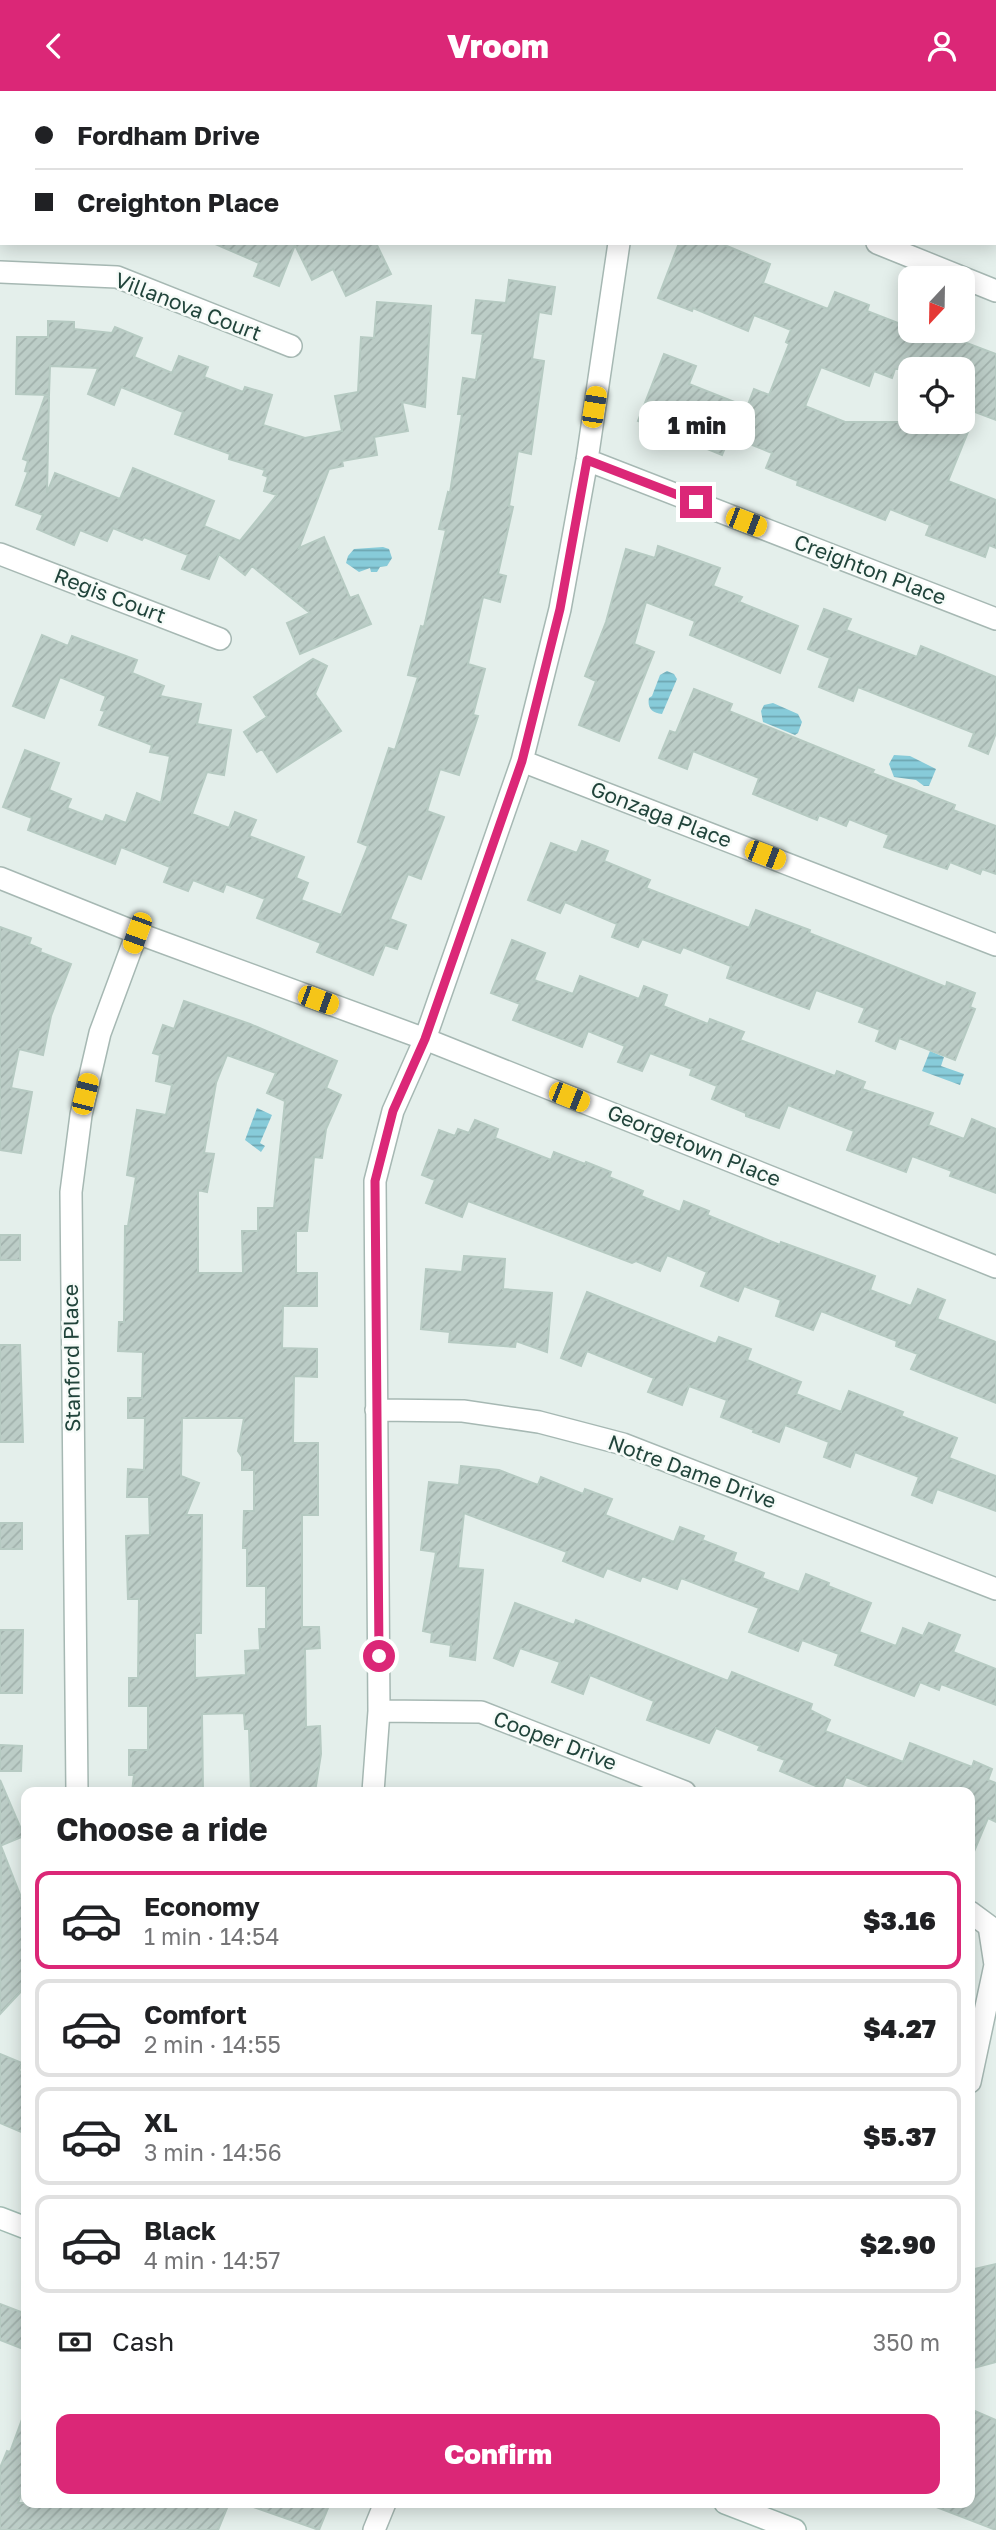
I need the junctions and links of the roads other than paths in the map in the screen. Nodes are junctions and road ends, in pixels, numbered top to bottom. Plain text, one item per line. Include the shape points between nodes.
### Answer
1 (619, 245) edge
2 (887, 245) edge
3 (923, 252) edge
4 (0, 272) edge
5 (996, 291) edge
6 (291, 346) dead end
7 (587, 460) junction
8 (0, 554) edge
9 (996, 619) edge
10 (220, 639) dead end
11 (522, 761) junction
12 (0, 878) edge
13 (137, 933) junction
14 (996, 945) edge
15 (425, 1039) junction
16 (996, 1267) edge
17 (376, 1410) junction
18 (996, 1589) edge
19 (379, 1711) junction
20 (77, 1787) edge
21 (373, 1787) edge
22 (672, 1787) edge
23 (975, 1916) edge
24 (975, 2059) edge
25 (0, 2218) edge
26 (21, 2226) edge
27 (383, 2508) edge
28 (738, 2508) edge
29 (374, 2530) edge
30 (795, 2530) edge

1 - 7 street
2 - 3 street
3 - 5 street
4 - 6 street, Villanova Court via 117,277
7 - 9 street, Creighton Place
7 - 11 street via 560,609
8 - 10 street, Regis Court
11 - 14 street, Gonzaga Place
11 - 15 street
12 - 13 street, Georgetown Place
13 - 15 street, Georgetown Place
13 - 20 street, Stanford Place via 100,1033 80,1115 71,1192
15 - 16 street, Georgetown Place
15 - 17 street via 393,1111 375,1181
17 - 18 street, Notre Dame Drive via 463,1411 538,1422 623,1444
17 - 19 street
19 - 21 street
19 - 22 street, Cooper Drive via 481,1713
23 - 24 street via 989,1926 995,1965
25 - 26 street
27 - 29 street
28 - 30 street

